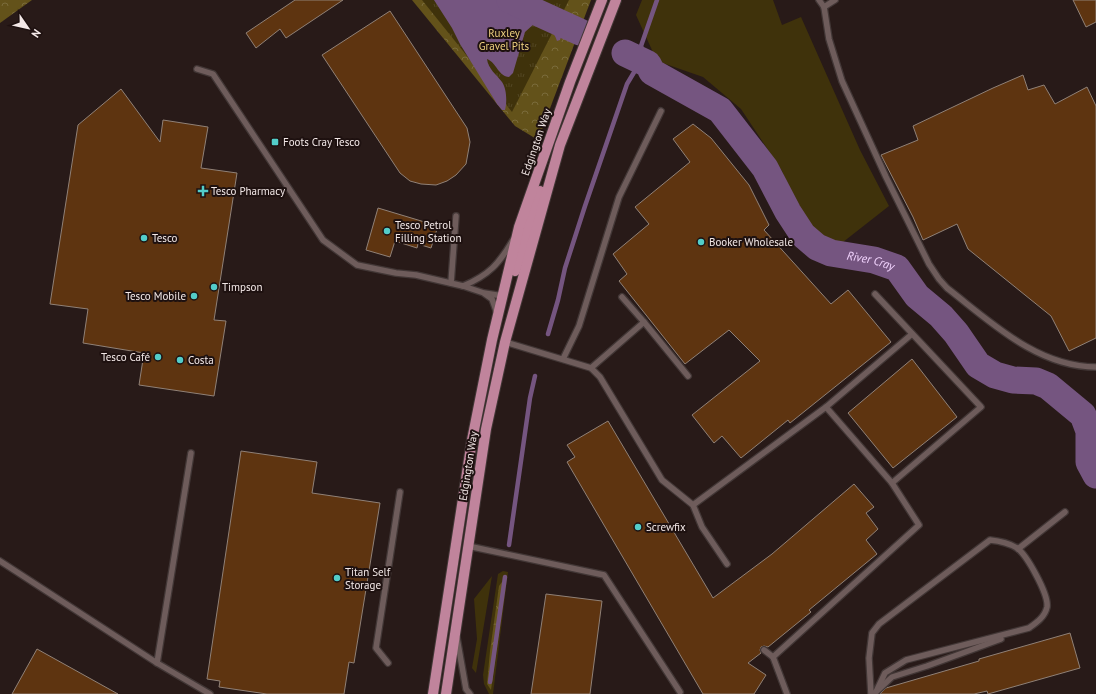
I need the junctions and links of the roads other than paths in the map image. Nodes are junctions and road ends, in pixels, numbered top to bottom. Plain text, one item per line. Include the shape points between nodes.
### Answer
1 (602, 0) edge
2 (616, 0) edge
3 (819, 0) edge
4 (835, 0) edge
5 (824, 7) junction
6 (196, 69) dead end
7 (661, 111) dead end
8 (560, 145) junction
9 (456, 216) dead end
10 (519, 227) junction
11 (451, 283) junction
12 (464, 286) junction
13 (484, 294) junction
14 (875, 294) dead end
15 (502, 296) junction
16 (622, 297) dead end
17 (498, 316) junction
18 (644, 322) junction
19 (912, 334) junction
20 (498, 341) junction
21 (563, 359) junction
22 (1096, 367) edge
23 (591, 368) junction
24 (688, 376) dead end
25 (826, 407) junction
26 (191, 453) dead end
27 (892, 483) junction
28 (400, 492) dead end
29 (693, 505) junction
30 (1065, 512) dead end
31 (462, 546) junction
32 (1018, 549) junction
33 (0, 561) edge
34 (727, 564) dead end
35 (456, 628) junction
36 (1029, 628) junction
37 (764, 650) dead end
38 (773, 657) junction
39 (157, 663) junction
40 (388, 663) dead end
41 (680, 692) dead end
42 (210, 694) edge
43 (433, 694) edge
44 (446, 694) edge
45 (470, 694) edge
46 (786, 694) edge
47 (874, 694) edge

1 - 10 main road, Edgington Way via 565,95
2 - 8 main road, Edgington Way
3 - 5 lane
4 - 5 lane
5 - 22 lane via 829,39 842,81 886,177 939,279 947,288 1014,339 1056,360
6 - 11 lane via 213,74 323,240 357,265
7 - 21 lane via 619,197 579,326
8 - 15 main road, Edgington Way via 554,148 508,295
8 - 20 main road, Edgington Way
9 - 11 lane
10 - 12 lane via 504,254 488,274
10 - 15 main road, Edgington Way
11 - 12 lane
12 - 13 lane
13 - 15 lane
13 - 17 lane via 492,299
14 - 19 lane
15 - 17 main road, Edgington Way
16 - 18 lane
17 - 20 main road, Edgington Way
18 - 23 lane
18 - 24 lane
19 - 25 lane
19 - 27 lane via 981,407
20 - 21 lane
20 - 31 main road, Edgington Way via 486,429
20 - 31 main road, Edgington Way via 492,373 483,382 472,440
21 - 23 lane
23 - 29 lane via 600,377 662,480
25 - 27 lane
25 - 29 lane
26 - 39 lane
27 - 38 lane via 919,525
28 - 40 lane via 376,648
29 - 34 lane via 702,527
30 - 32 lane
31 - 35 main road, Edgington Way
31 - 41 lane via 604,575
31 - 43 main road, Edgington Way via 449,588
32 - 36 lane via 1034,571 1045,594 1047,608 1040,621
32 - 47 lane via 1000,541 990,540 879,624 872,634 869,658
33 - 39 lane
35 - 44 main road, Edgington Way
35 - 45 lane via 466,689
36 - 47 lane via 892,677
36 - 47 lane via 906,660 885,673
37 - 38 lane
38 - 46 lane
39 - 42 lane

